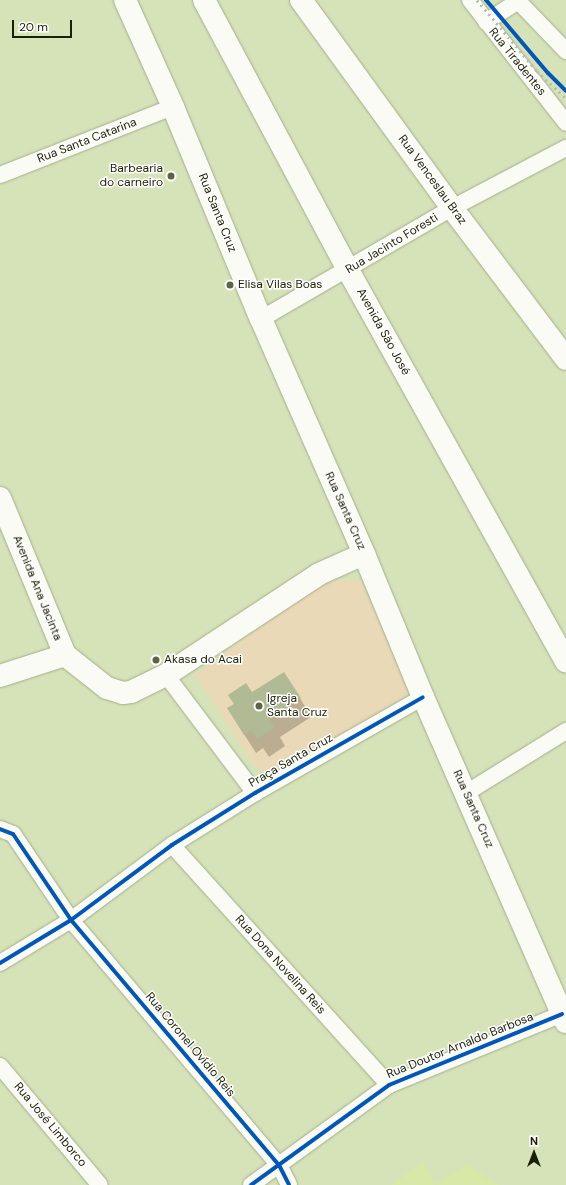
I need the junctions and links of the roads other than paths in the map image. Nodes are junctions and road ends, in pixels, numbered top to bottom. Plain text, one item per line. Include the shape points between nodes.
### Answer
1 (125, 0) edge
2 (204, 0) edge
3 (301, 0) edge
4 (470, 0) edge
5 (517, 1) edge
6 (486, 22) junction
7 (566, 51) edge
8 (173, 107) junction
9 (566, 123) edge
10 (566, 148) edge
11 (0, 175) edge
12 (452, 208) junction
13 (348, 270) junction
14 (261, 320) junction
15 (566, 359) edge
16 (0, 498) edge
17 (364, 554) junction
18 (65, 655) junction
19 (566, 661) edge
20 (166, 675) junction
21 (0, 676) edge
22 (423, 697) junction
23 (566, 731) edge
24 (255, 793) junction
25 (466, 793) junction
26 (0, 828) edge
27 (172, 845) junction
28 (71, 920) junction
29 (0, 962) edge
30 (564, 1018) edge
31 (0, 1066) edge
32 (389, 1085) junction
33 (279, 1165) junction
34 (100, 1185) edge
35 (251, 1185) edge
36 (289, 1185) edge

1 - 8 main road, Rua Santa Cruz
2 - 13 main road, Avenida São José
3 - 12 main road, Rua Venceslau Braz
4 - 6 street, Rua Tiradentes
5 - 6 street
5 - 7 street
6 - 9 street, Rua Tiradentes
8 - 11 street, Rua Santa Catarina
8 - 14 main road, Rua Santa Cruz
10 - 12 street, Rua Jacinto Foresti
12 - 13 street, Rua Jacinto Foresti
12 - 15 main road, Rua Venceslau Braz
13 - 14 street, Rua Jacinto Foresti
13 - 19 main road, Avenida São José
14 - 17 main road, Rua Santa Cruz
16 - 18 main road, Avenida Ana Jacinta
17 - 20 main road via 319,574
17 - 22 main road, Rua Santa Cruz
18 - 20 main road via 107,688 123,693
18 - 21 main road
20 - 24 street, Praça Santa Cruz
22 - 24 street, Praça Santa Cruz
22 - 25 main road, Rua Santa Cruz
23 - 25 street
24 - 27 street, Praça Santa Cruz
25 - 30 main road, Rua Santa Cruz
26 - 28 street, Rua Coronel Ovídio Reis via 13,834
27 - 28 street, Praça Santa Cruz
27 - 32 street, Rua Dona Novelina Reis
28 - 29 street, Praça Santa Cruz
28 - 33 street, Rua Coronel Ovídio Reis
30 - 32 street, Rua Doutor Arnaldo Barbosa
31 - 34 street, Rua José Limborco
32 - 33 street, Rua Doutor Arnaldo Barbosa
33 - 35 street, Rua Doutor Arnaldo Barbosa
33 - 36 street, Rua Coronel Ovídio Reis

